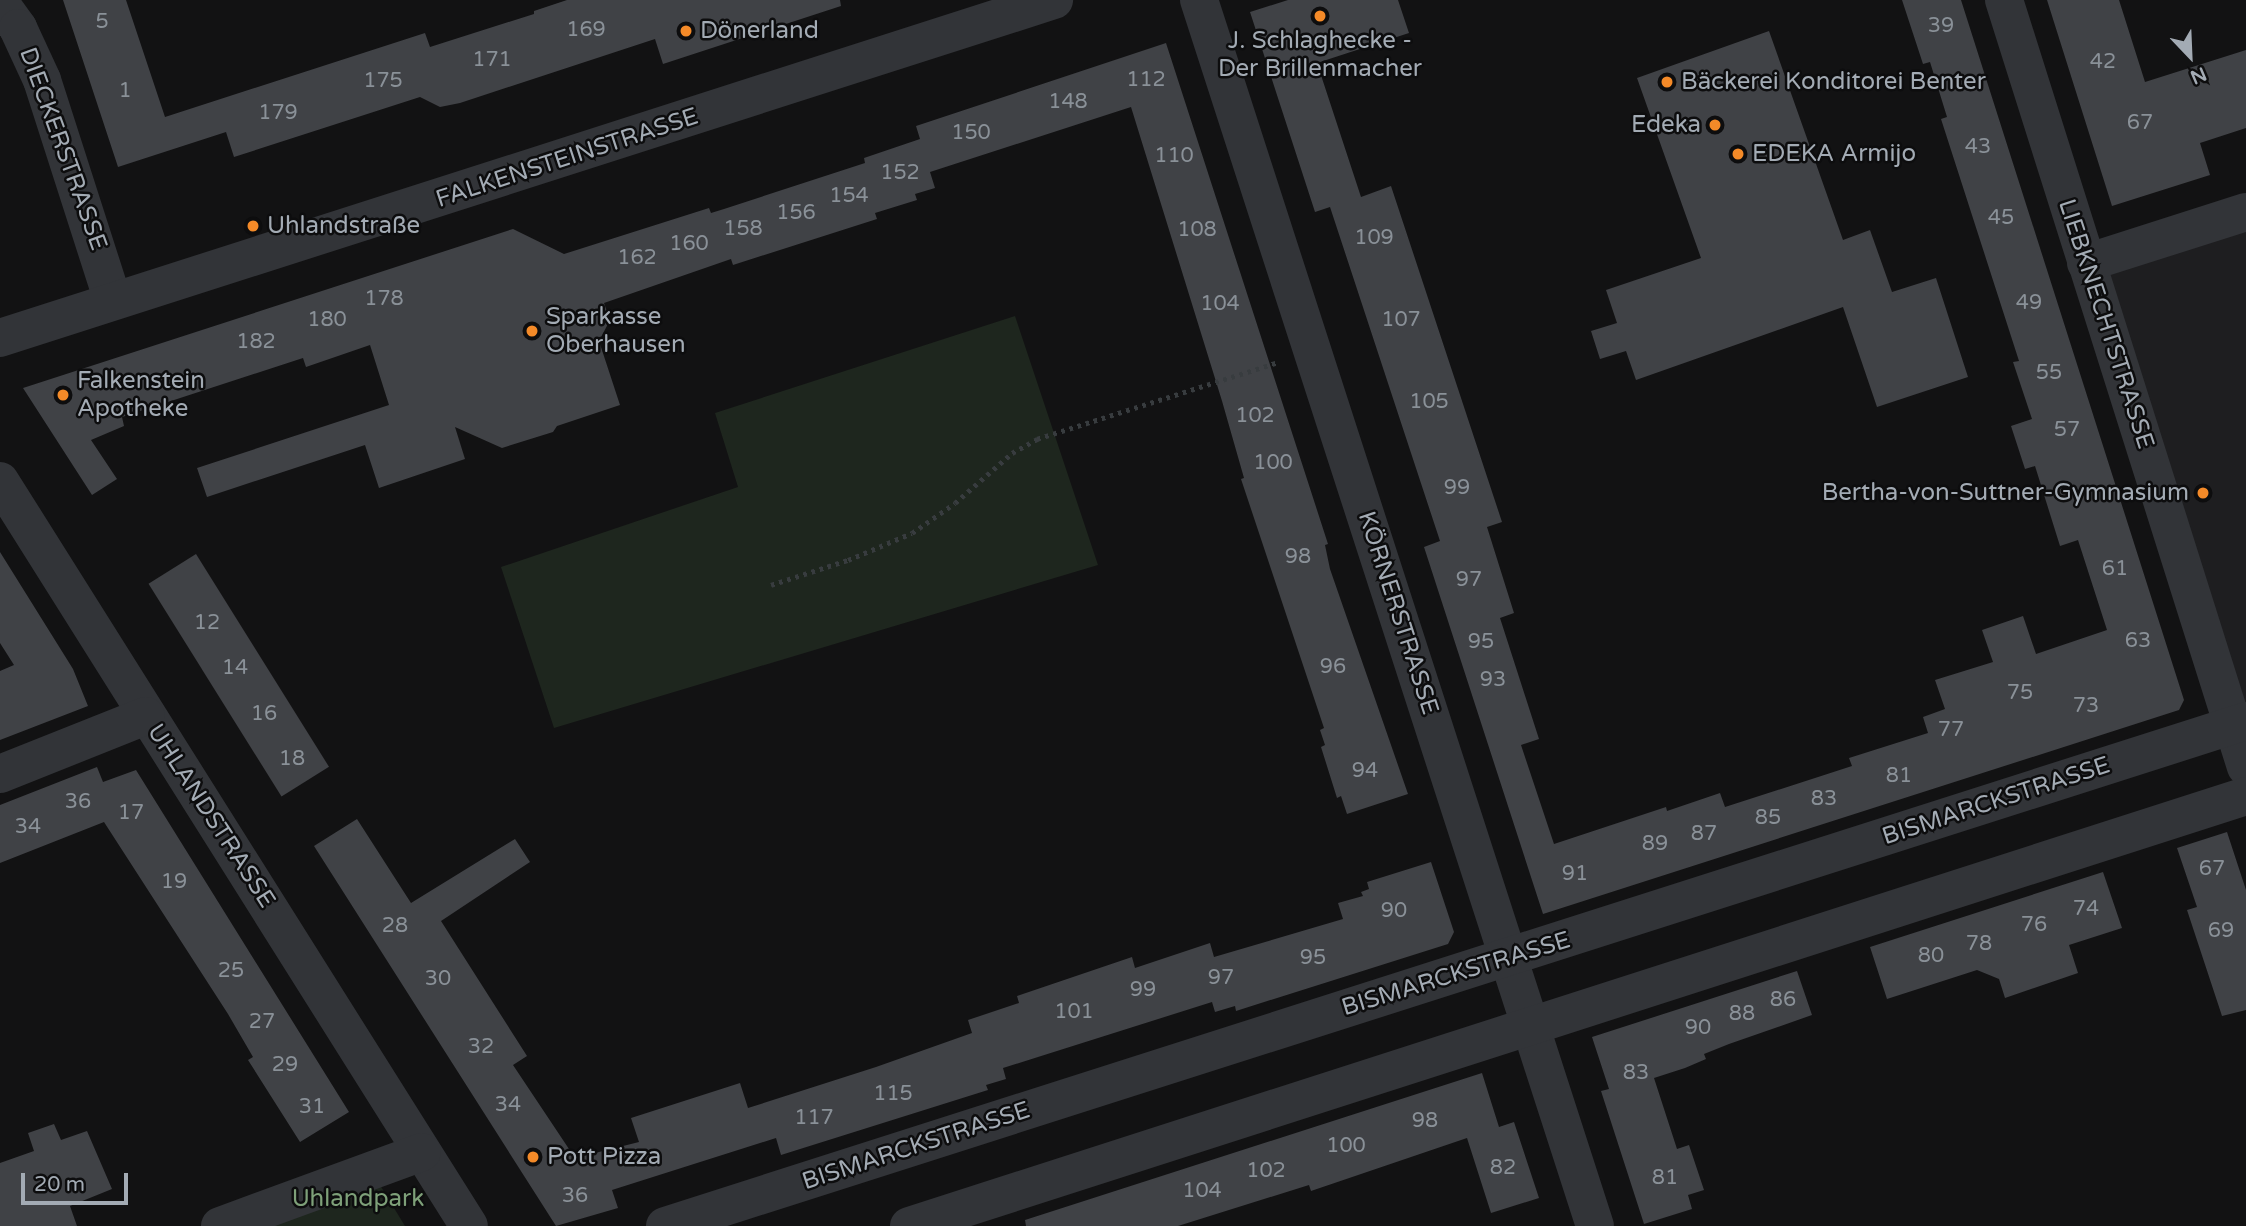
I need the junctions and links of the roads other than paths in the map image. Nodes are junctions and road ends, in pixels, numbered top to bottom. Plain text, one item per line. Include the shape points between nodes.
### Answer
1 (1054, 0) edge
2 (1199, 0) edge
3 (2004, 0) edge
4 (0, 2) edge
5 (2246, 212) edge
6 (2086, 263) junction
7 (113, 301) junction
8 (0, 338) edge
9 (0, 481) edge
10 (146, 716) junction
11 (2240, 722) edge
12 (2246, 767) edge
13 (0, 774) edge
14 (2246, 796) edge
15 (1507, 957) junction
16 (1528, 1027) junction
17 (422, 1152) junction
18 (220, 1226) edge
19 (469, 1226) edge
20 (665, 1226) edge
21 (909, 1226) edge
22 (1595, 1226) edge

1 - 7 street, FALKENSTEINSTRASSE
2 - 15 street, KÖRNERSTRASSE
3 - 6 street, LIEBKNECHTSTRASSE
4 - 7 street, DIECKERSTRASSE via 24,39 42,80
5 - 6 street
6 - 11 street, LIEBKNECHTSTRASSE
7 - 8 street, FALKENSTEINSTRASSE
9 - 10 street, UHLANDSTRASSE
10 - 13 street
10 - 17 street, UHLANDSTRASSE
11 - 12 street, LIEBKNECHTSTRASSE
11 - 15 street, BISMARCKSTRASSE
14 - 16 street
15 - 16 street, KÖRNERSTRASSE
15 - 20 street, BISMARCKSTRASSE
16 - 21 street
16 - 22 street, KÖRNERSTRASSE
17 - 18 street
17 - 19 street, UHLANDSTRASSE

